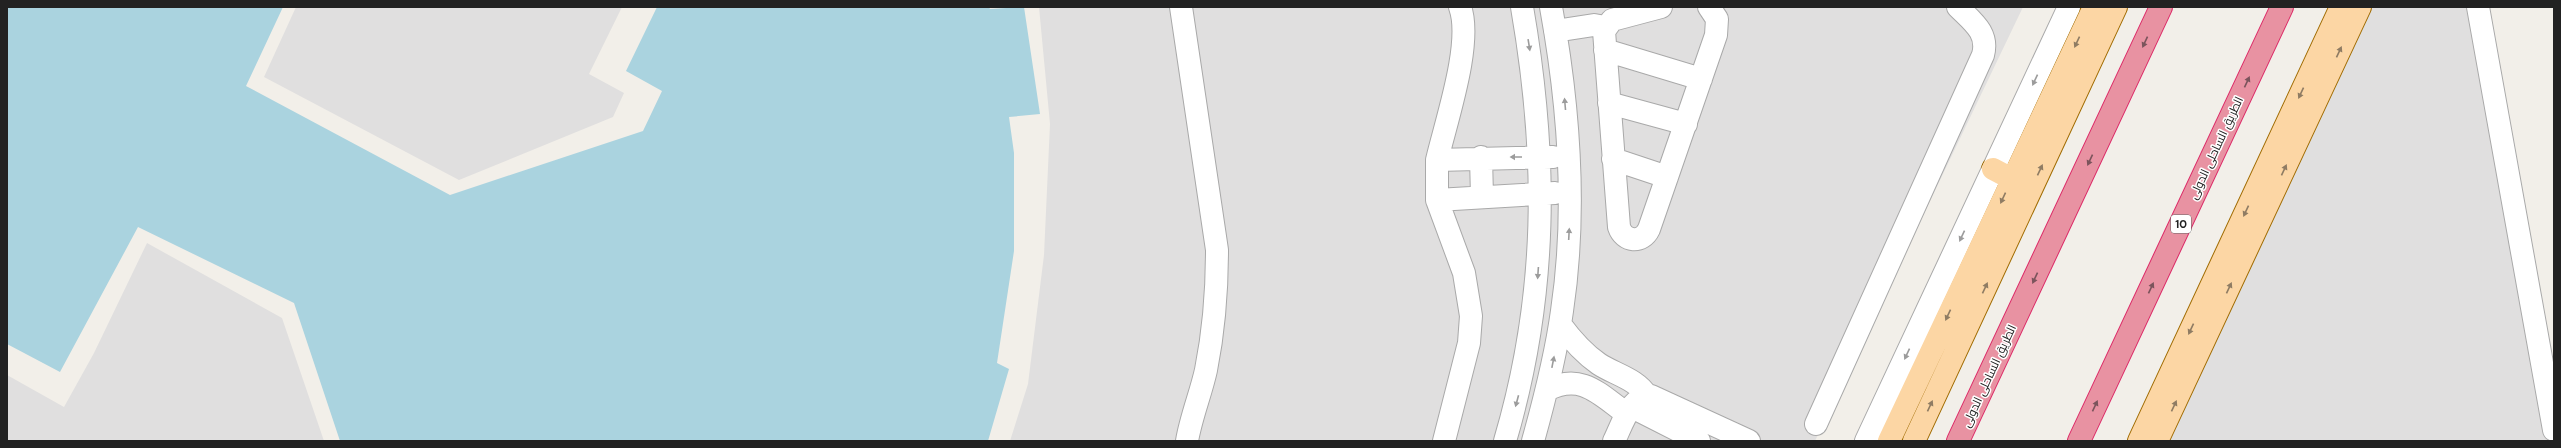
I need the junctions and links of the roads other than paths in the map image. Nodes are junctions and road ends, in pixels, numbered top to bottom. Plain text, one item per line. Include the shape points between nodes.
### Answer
1 (1182, 7) edge
2 (1460, 7) edge
3 (1522, 7) edge
4 (1551, 7) edge
5 (1661, 7) edge
6 (1709, 7) edge
7 (1958, 7) edge
8 (2069, 7) edge
9 (2094, 7) edge
10 (2116, 7) edge
11 (2161, 7) edge
12 (2282, 7) edge
13 (2341, 7) edge
14 (2360, 7) edge
15 (2478, 7) edge
16 (1605, 27) junction
17 (1555, 31) junction
18 (1605, 50) junction
19 (1701, 80) junction
20 (1609, 103) junction
21 (1686, 124) junction
22 (1480, 157) junction
23 (1540, 157) junction
24 (1569, 157) junction
25 (1614, 159) junction
26 (1437, 160) junction
27 (1993, 169) junction
28 (1667, 177) junction
29 (2012, 179) junction
30 (1540, 193) junction
31 (1570, 193) junction
32 (1482, 197) junction
33 (1436, 200) junction
34 (1560, 324) junction
35 (1615, 373) junction
36 (1547, 390) junction
37 (1600, 395) junction
38 (1635, 406) junction
39 (1816, 424) dead end
40 (2554, 430) edge
41 (1187, 441) edge
42 (1444, 441) edge
43 (1505, 441) edge
44 (1533, 441) edge
45 (1614, 441) edge
46 (1699, 441) edge
47 (1749, 441) edge
48 (1866, 441) edge
49 (1889, 441) edge
50 (1914, 441) edge
51 (1958, 441) edge
52 (2079, 441) edge
53 (2139, 441) edge
54 (2157, 441) edge

1 - 41 street via 1217,257 1211,341 1200,397
2 - 26 street via 1463,16 1461,60
3 -> 23 street via 1534,87
4 - 17 street
5 - 16 street via 1616,19
6 - 19 street via 1717,19 1718,27
7 - 39 street via 1984,35 1983,55
8 -> 27 street
9 -> 29 main road
50 -> 10 main road
11 -> 51 highway, الطريق الساحلى الدولى
52 -> 12 highway, الطريق الساحلى الدولى / 10
13 -> 53 main road
54 -> 14 main road
15 - 40 street
16 - 17 street via 1594,25
16 - 18 street
24 -> 17 street via 1565,100
18 - 19 street
18 - 20 street
19 - 21 street
20 - 21 street
20 - 25 street
21 - 28 street
23 -> 22 street
22 - 26 street
22 - 32 street
23 - 24 street
23 - 30 street
24 - 31 street
25 - 28 street
25 - 28 street via 1619,227 1628,238 1638,239 1647,234
26 - 33 street
27 - 29 main road
27 -> 48 street
29 -> 49 main road
30 - 31 street
30 - 32 street
30 -> 43 street via 1534,311 1517,400
34 -> 31 street via 1567,272
32 - 33 street
33 - 42 street via 1464,272 1471,316 1469,343
34 - 35 street via 1586,354
36 -> 34 street
35 - 37 street
35 - 38 street via 1637,385
36 - 37 street via 1556,385 1574,382 1584,384
36 - 44 street
37 - 38 street
38 - 45 street
38 - 46 street
38 - 47 street via 1656,396

